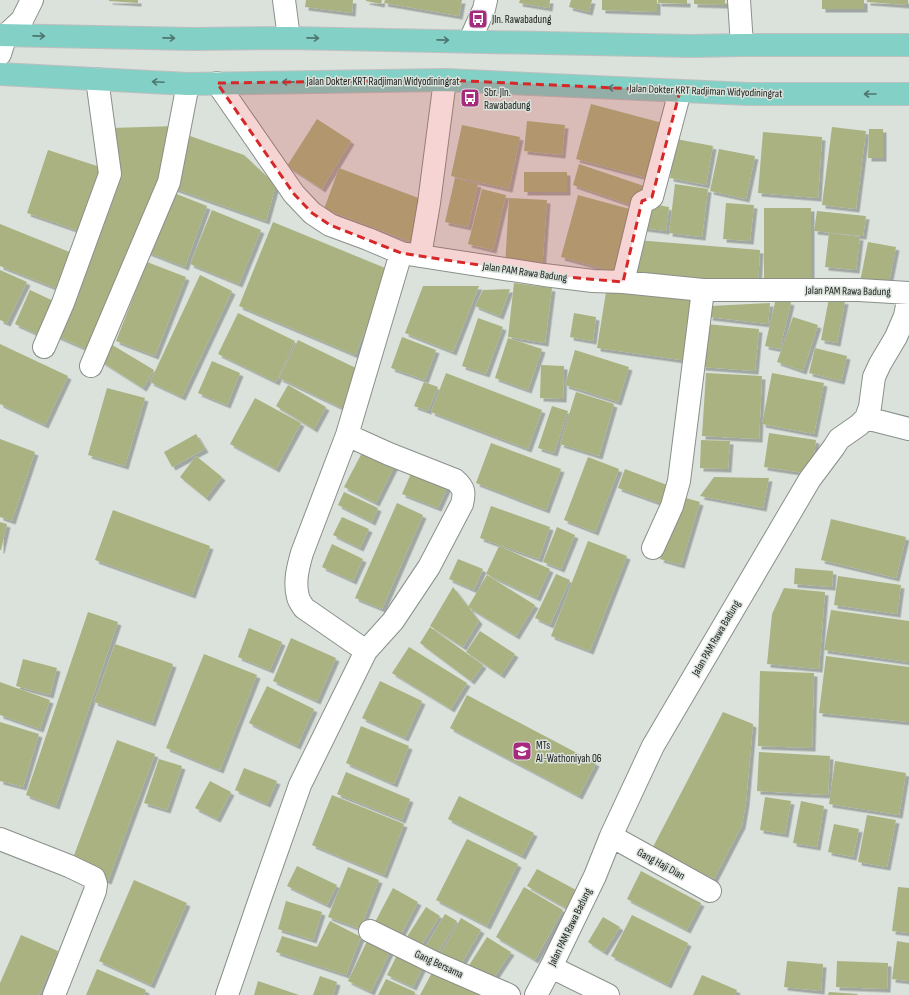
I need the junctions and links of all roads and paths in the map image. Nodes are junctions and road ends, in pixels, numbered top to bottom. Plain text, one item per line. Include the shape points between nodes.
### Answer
1 (32, 0) edge
2 (284, 0) edge
3 (486, 0) edge
4 (739, 0) edge
5 (289, 38) junction
6 (2, 41) edge
7 (466, 41) junction
8 (742, 45) junction
9 (909, 45) edge
10 (0, 74) edge
11 (97, 79) junction
12 (444, 80) junction
13 (188, 84) junction
14 (217, 84) junction
15 (680, 91) junction
16 (909, 94) edge
17 (411, 255) junction
18 (623, 282) junction
19 (704, 290) junction
20 (909, 294) edge
21 (44, 347) dead end
22 (91, 366) dead end
23 (866, 418) junction
24 (909, 429) edge
25 (347, 435) junction
26 (653, 548) dead end
27 (366, 651) junction
28 (611, 836) junction
29 (0, 839) edge
30 (710, 891) dead end
31 (370, 931) dead end
32 (551, 967) junction
33 (54, 995) edge
34 (227, 995) edge
35 (509, 995) edge
36 (536, 995) edge
37 (608, 995) edge

1 - 6 street via 22,20
2 - 5 street
3 - 7 street via 471,38
4 - 8 street
6 -> 5 main road
5 -> 7 main road
7 - 8 main road
8 - 9 main road
10 - 11 main road, Jalan Dokter KRT Radjiman Widyodiningrat
13 -> 11 main road, Jalan Dokter KRT Radjiman Widyodiningrat
11 - 21 street via 110,174 63,303
12 -> 14 main road, Jalan Dokter KRT Radjiman Widyodiningrat
15 -> 12 main road, Jalan Dokter KRT Radjiman Widyodiningrat
12 - 17 street via 429,203
13 - 14 main road, Jalan Dokter KRT Radjiman Widyodiningrat
13 - 22 street via 169,182
14 - 17 street, Jalan PAM Rawa Badung via 294,194 312,213 330,225
16 -> 15 main road, Jalan Dokter KRT Radjiman Widyodiningrat via 749,94
15 - 18 street via 652,197 642,203
17 - 18 street, Jalan PAM Rawa Badung via 544,275
17 - 25 street
18 - 19 street, Jalan PAM Rawa Badung
19 - 20 street, Jalan PAM Rawa Badung via 859,290
19 - 26 street via 679,481 672,506
20 - 23 street, Jalan PAM Rawa Badung via 905,316 874,377
23 - 24 street
23 - 28 street, Jalan PAM Rawa Badung via 840,439 810,479 653,746
25 - 27 street via 302,553 296,585 298,598 304,608
25 - 27 street via 455,480 464,494 462,504 429,567 394,621
27 - 34 street via 300,785
28 - 30 street, Gang Haji Dian
28 - 32 street, Jalan PAM Rawa Badung via 595,876
29 - 33 street via 94,878 95,891
31 - 35 street, Gang Bersama
32 - 36 street, Jalan PAM Rawa Badung
32 - 37 street

